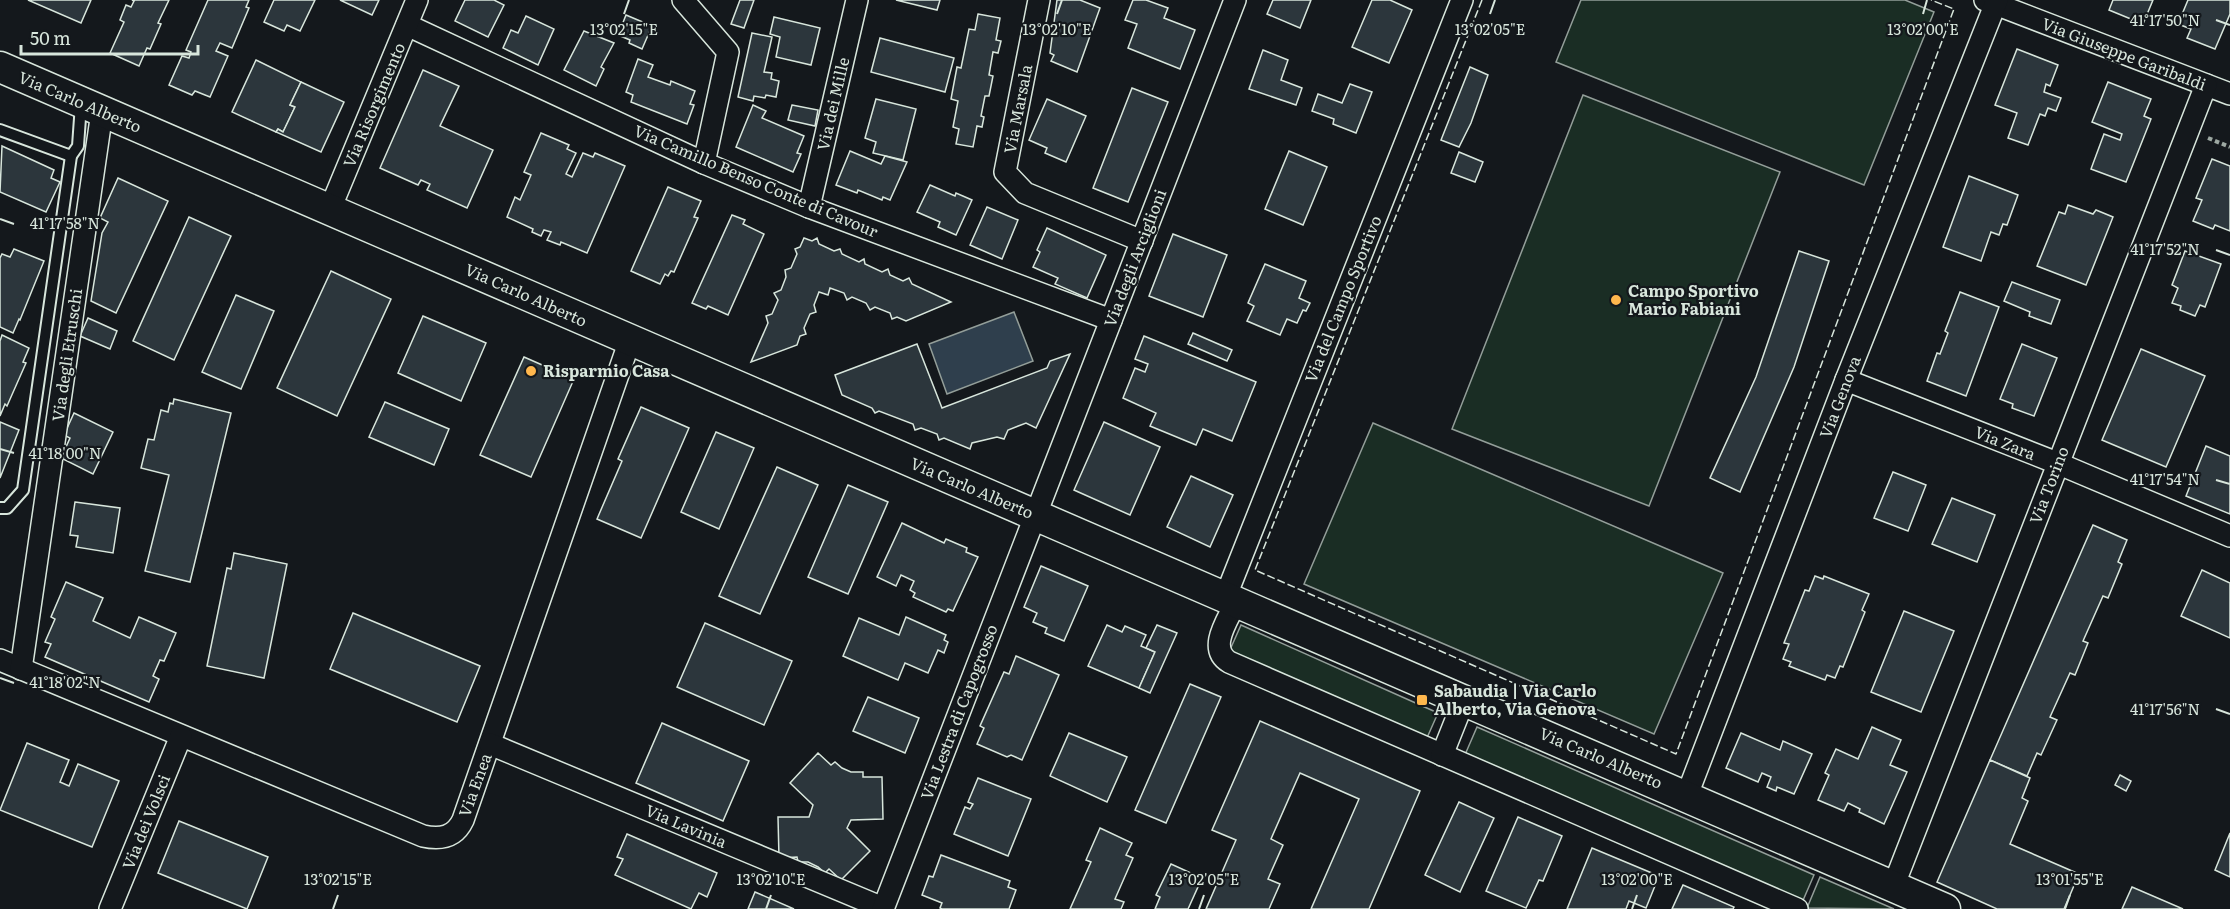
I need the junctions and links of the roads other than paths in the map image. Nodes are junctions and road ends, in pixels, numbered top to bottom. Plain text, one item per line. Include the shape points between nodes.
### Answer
1 (417, 0) edge
2 (683, 0) edge
3 (857, 0) edge
4 (1040, 0) edge
5 (1235, 0) edge
6 (1462, 0) edge
7 (1993, 1) edge
8 (407, 25) junction
9 (0, 67) edge
10 (2206, 85) junction
11 (2230, 94) edge
12 (92, 107) junction
13 (0, 130) edge
14 (71, 156) junction
15 (704, 163) junction
16 (809, 207) junction
17 (330, 209) junction
18 (1142, 242) junction
19 (1111, 320) junction
20 (630, 340) junction
21 (1846, 380) junction
22 (2057, 463) junction
23 (0, 508) edge
24 (1036, 516) junction
25 (2230, 536) edge
26 (1231, 600) junction
27 (0, 660) edge
28 (21, 669) junction
29 (1464, 700) junction
30 (181, 736) junction
31 (490, 744) junction
32 (1442, 755) junction
33 (1687, 795) junction
34 (1893, 886) junction
35 (110, 909) edge
36 (883, 909) edge
37 (1797, 909) edge
38 (1945, 909) edge

1 - 8 street, Via Risorgimento
2 - 15 street via 728,52
3 - 16 street, Via dei Mille
4 - 18 street, Via Marsala via 1005,172 1025,193
5 - 18 street, Via degli Arciglioni
6 - 26 street, Via del Campo Sportivo
7 - 10 street, Via Giuseppe Garibaldi
7 - 21 street, Via Genova
8 - 15 street, Via Camillo Benso Conte di Cavour
8 - 17 street, Via Risorgimento
9 - 12 street, Via Carlo Alberto
10 - 11 street, Via Giuseppe Garibaldi
10 - 22 street, Via Torino
12 - 14 lane
12 - 17 street, Via Carlo Alberto
12 - 28 street, Via degli Etruschi
13 - 14 lane
14 - 23 lane via 23,490 7,508
15 - 16 street, Via Camillo Benso Conte di Cavour
16 - 19 street, Via Camillo Benso Conte di Cavour
17 - 20 street, Via Carlo Alberto
18 - 19 street, Via degli Arciglioni
19 - 24 street, Via degli Arciglioni
20 - 24 street, Via Carlo Alberto
20 - 31 street, Via Enea
21 - 22 street, Via Zara
21 - 33 street, Via Genova
22 - 25 street, Via Zara
22 - 34 street, Via Torino
24 - 26 street, Via Carlo Alberto
24 - 36 street, Via Lestra di Capogrosso
26 - 29 street, Via Carlo Alberto
26 - 32 street, Via del Campo Sportivo via 1219,640 1223,658
27 - 28 street, Via Enea
28 - 30 street, Via Enea
29 - 32 street
29 - 33 street, Via Carlo Alberto
30 - 31 street, Via Enea via 423,836 437,838 448,836 460,826
30 - 35 street, Via dei Volsci
31 - 36 street, Via Lavinia
32 - 37 street
33 - 34 street, Via Carlo Alberto
34 - 38 street, Via Carlo Alberto

